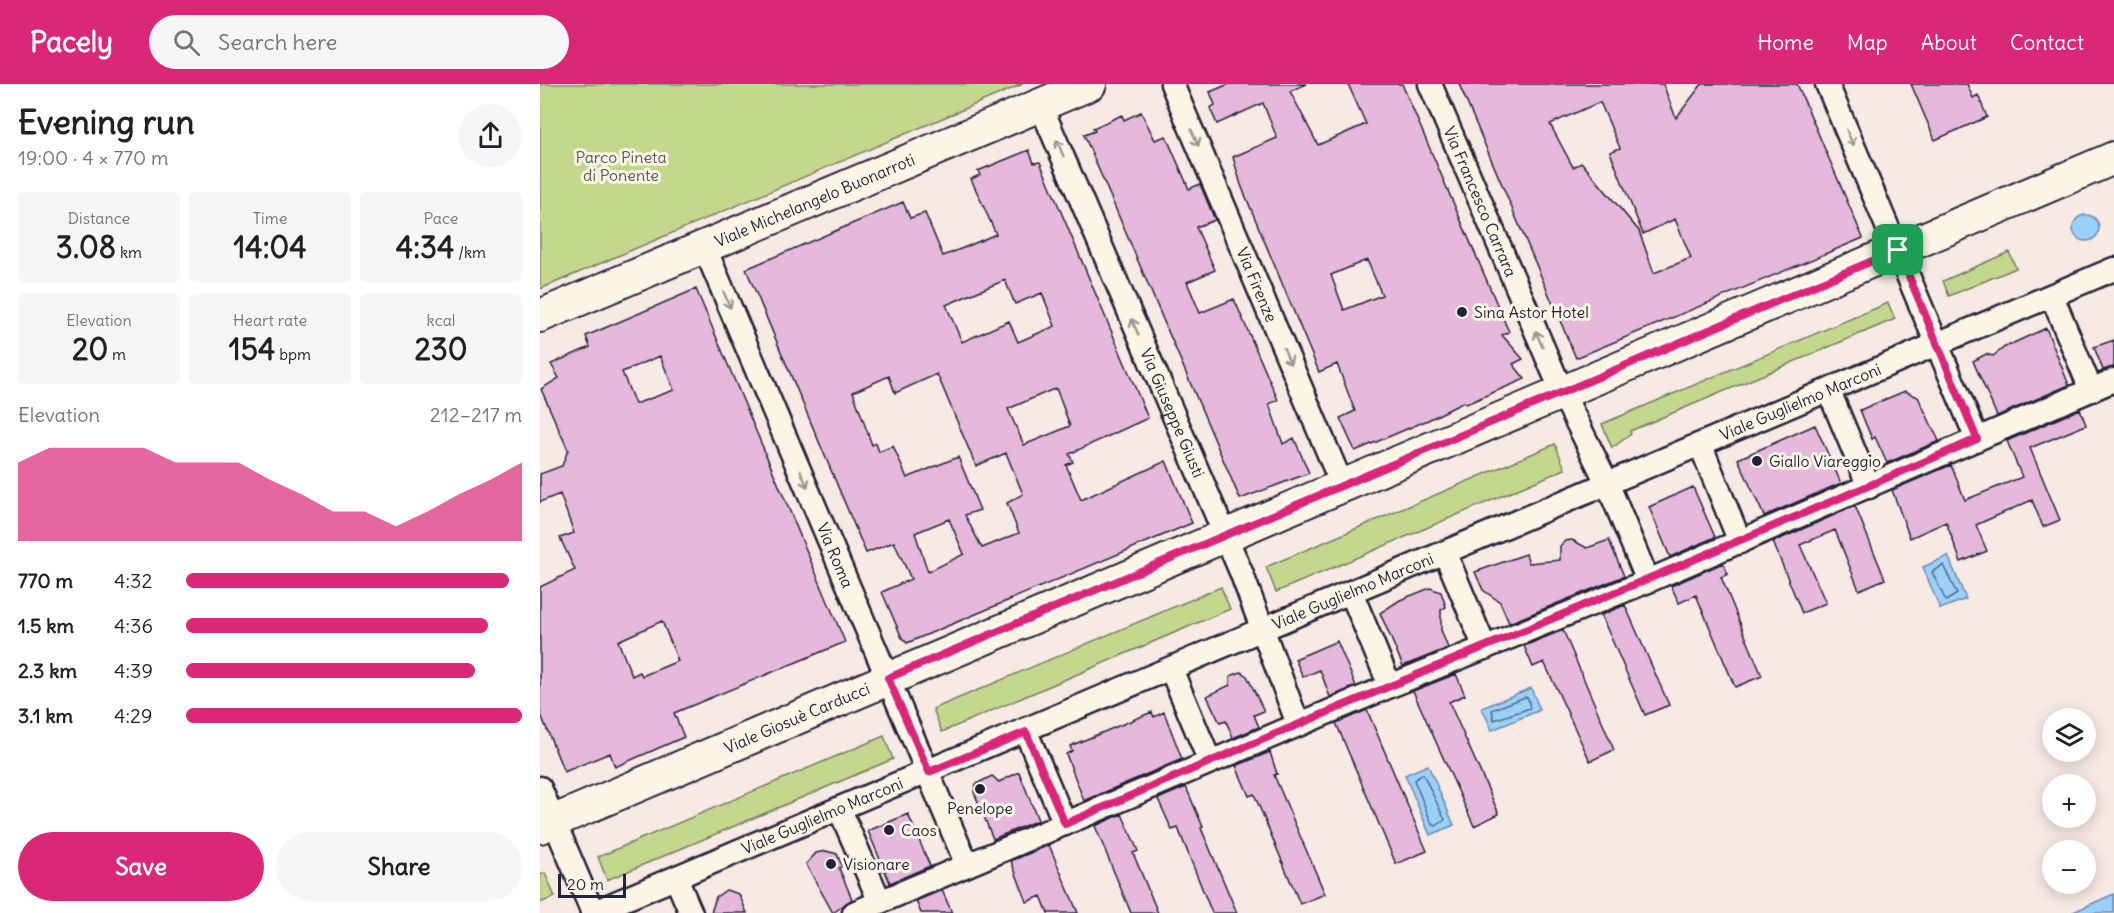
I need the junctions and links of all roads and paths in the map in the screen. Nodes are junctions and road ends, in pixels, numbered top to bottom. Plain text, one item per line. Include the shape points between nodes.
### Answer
1 (1089, 84) edge
2 (1172, 84) edge
3 (1430, 84) edge
4 (1827, 84) edge
5 (1040, 104) junction
6 (2114, 158) edge
7 (704, 246) junction
8 (1898, 250) junction
9 (2114, 269) edge
10 (2052, 296) junction
11 (540, 316) edge
12 (1937, 345) junction
13 (2114, 380) edge
14 (2091, 390) junction
15 (1829, 391) junction
16 (1562, 392) junction
17 (1977, 439) junction
18 (1701, 446) junction
19 (1342, 485) junction
20 (1608, 485) junction
21 (1869, 486) junction
22 (1223, 536) junction
23 (1740, 542) junction
24 (1445, 553) junction
25 (1647, 581) junction
26 (1351, 592) junction
27 (1263, 630) junction
28 (1485, 648) junction
29 (1171, 669) junction
30 (888, 678) junction
31 (1390, 686) junction
32 (1298, 724) junction
33 (1026, 732) junction
34 (1210, 762) junction
35 (929, 772) junction
36 (540, 788) edge
37 (840, 810) junction
38 (547, 824) edge
39 (1065, 824) junction
40 (967, 865) junction
41 (676, 878) junction
42 (880, 902) junction
43 (593, 913) edge
44 (692, 913) edge
45 (854, 913) edge

1 - 5 street, Viale Michelangelo Buonarroti
2 -> 19 street, Via Firenze
16 -> 3 street, Via Francesco Carrara
4 -> 8 street
5 - 7 street, Viale Michelangelo Buonarroti
22 -> 5 street, Via Giuseppe Giusti
6 - 8 street, Viale Giosuè Carducci
7 - 11 street, Viale Michelangelo Buonarroti
7 -> 30 street, Via Roma
8 - 12 street
8 - 16 street, Viale Giosuè Carducci
9 - 10 street, Viale Guglielmo Marconi
10 - 12 street, Viale Guglielmo Marconi
10 - 14 street
12 - 15 street, Viale Guglielmo Marconi
12 - 17 street
13 - 14 street
14 - 17 street
15 - 18 street, Viale Guglielmo Marconi
15 - 21 street
16 - 19 street, Viale Giosuè Carducci
16 - 20 street, Via Francesco Carrara
17 - 21 street
18 - 20 street, Viale Guglielmo Marconi
18 - 23 street
19 - 22 street, Viale Giosuè Carducci
20 - 24 street, Viale Guglielmo Marconi
20 - 25 street, Via Francesco Carrara
21 - 23 street
22 - 27 street, Via Giuseppe Giusti
22 - 30 street, Viale Giosuè Carducci
23 - 25 street
24 - 26 street, Viale Guglielmo Marconi
24 - 28 street
25 - 28 street
26 - 27 street, Viale Guglielmo Marconi
26 - 31 street
27 - 29 street, Viale Guglielmo Marconi
27 - 32 street, Via Giuseppe Giusti
28 - 31 street
29 - 33 street, Viale Guglielmo Marconi
29 - 34 street
30 - 35 street, Via Roma
30 - 38 street, Viale Giosuè Carducci
31 - 32 street
32 - 34 street
33 - 35 street, Viale Guglielmo Marconi
33 - 39 street
34 - 39 street
35 - 37 street, Viale Guglielmo Marconi
35 - 40 street, Via Roma
36 - 38 street
37 - 41 street, Viale Guglielmo Marconi
37 - 42 street
38 - 43 street
39 - 40 street
40 - 42 street
41 - 43 street, Viale Guglielmo Marconi
41 - 44 street
42 - 45 street

